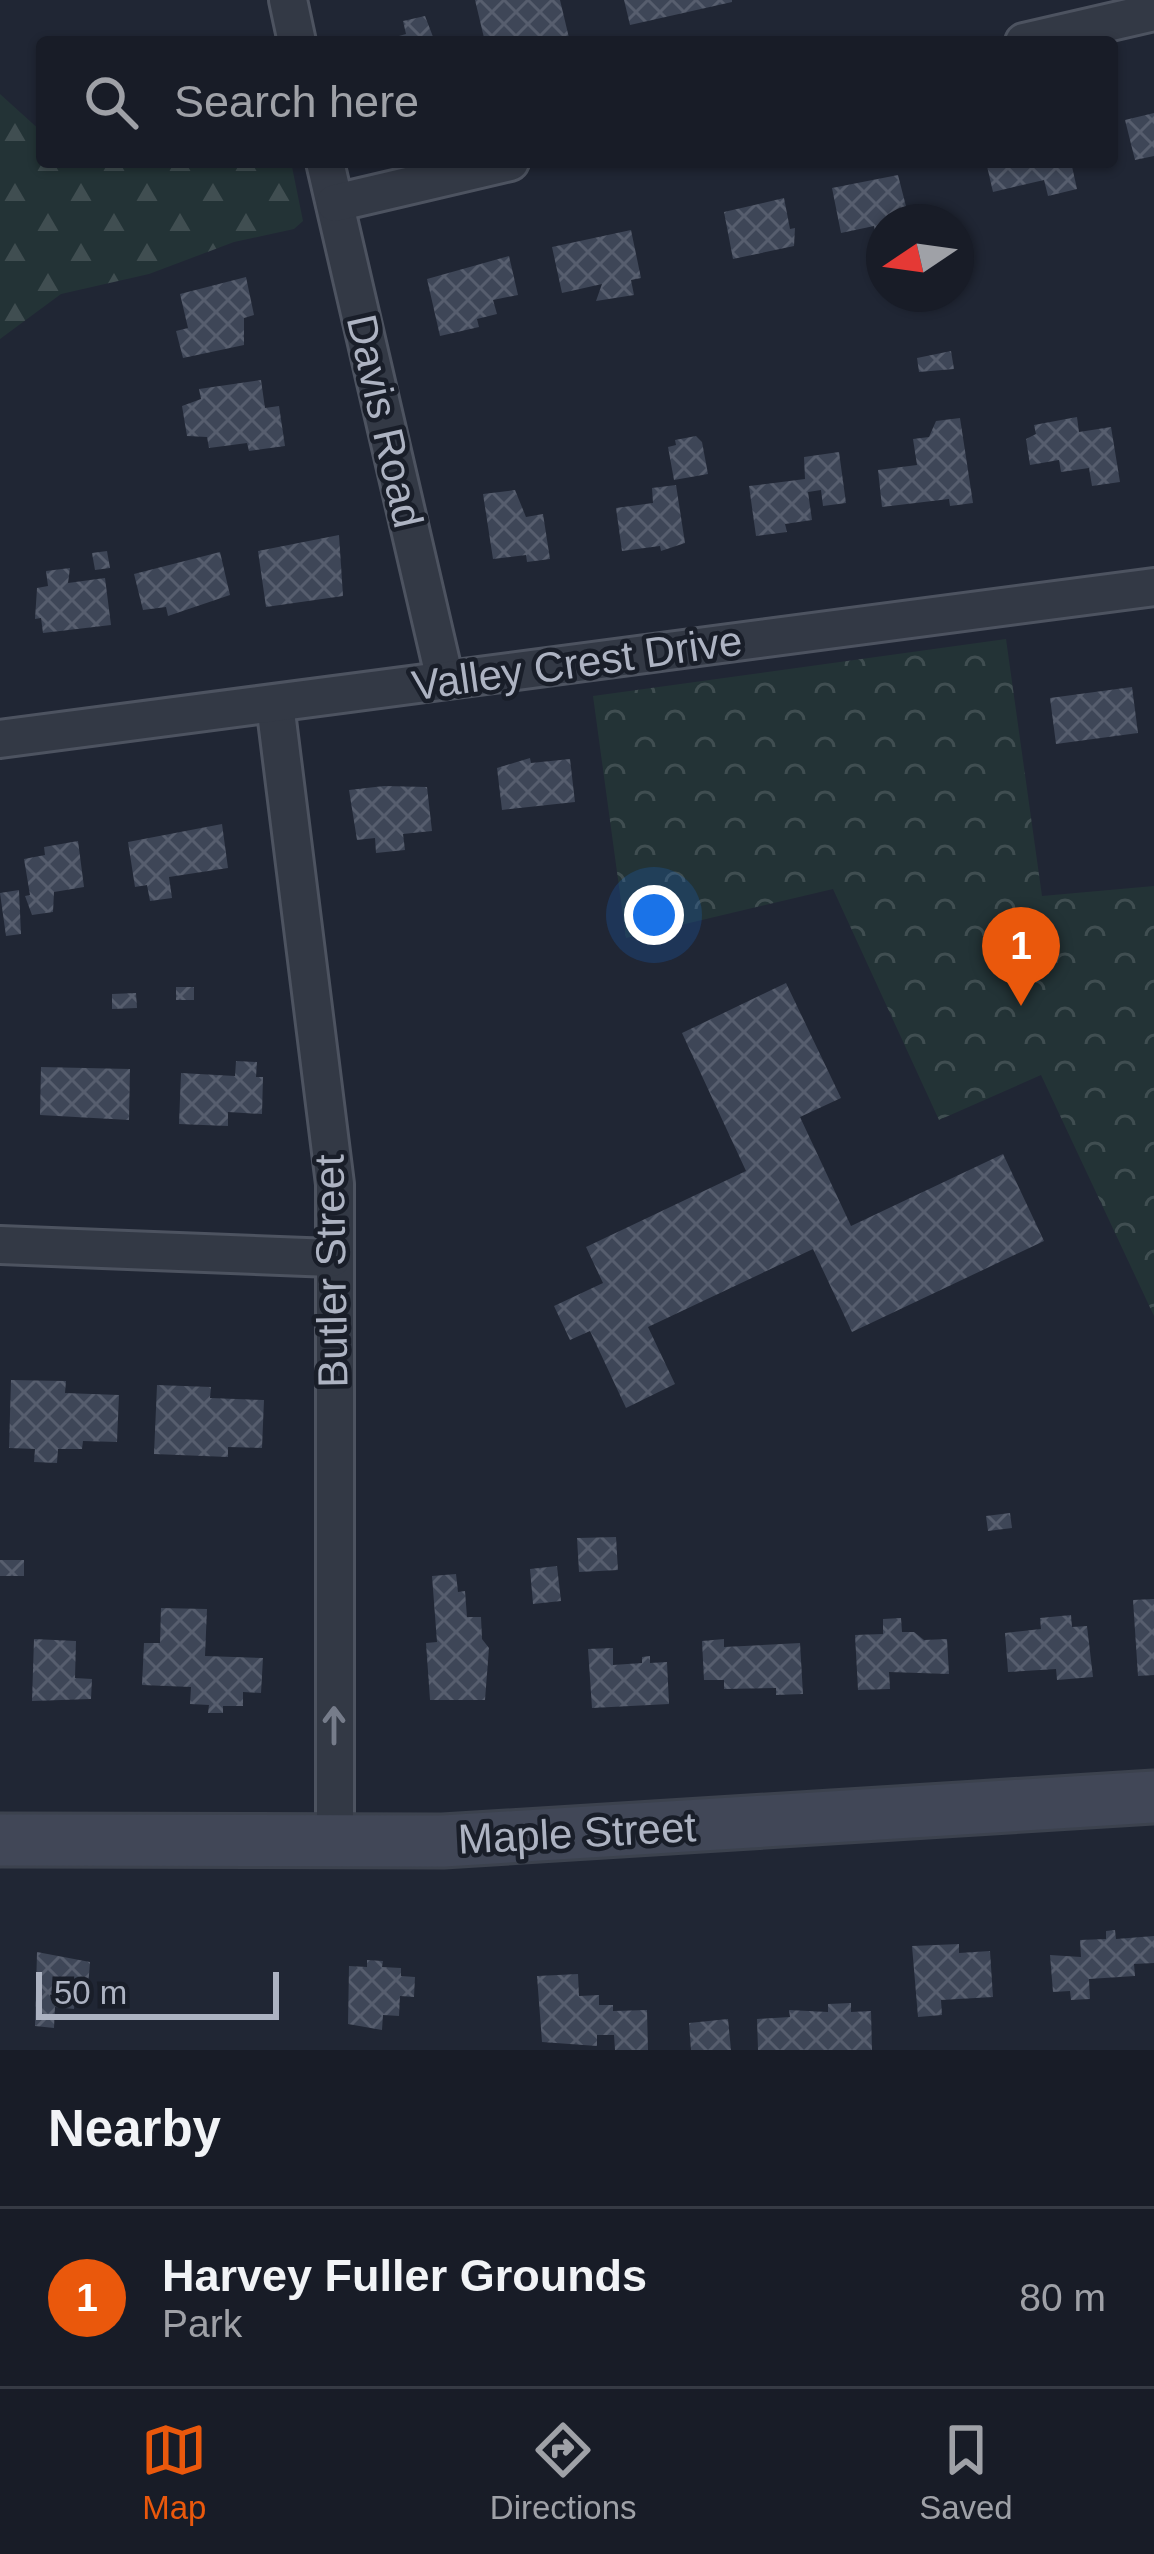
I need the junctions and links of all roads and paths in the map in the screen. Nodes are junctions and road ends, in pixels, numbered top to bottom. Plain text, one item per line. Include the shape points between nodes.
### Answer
1 (288, 0) edge
2 (1154, 12) edge
3 (296, 36) edge
4 (1050, 36) edge
5 (326, 168) edge
6 (484, 168) edge
7 (334, 203) junction
8 (1154, 587) edge
9 (445, 680) junction
10 (275, 704) junction
11 (0, 739) edge
12 (0, 1245) edge
13 (332, 1258) junction
14 (1154, 1797) edge
15 (0, 1840) edge
16 (334, 1842) junction

1 - 3 street
2 - 4 street
5 - 7 street, Davis Road
6 - 7 street
7 - 9 street, Davis Road
8 - 9 street, Valley Crest Drive
9 - 10 street, Valley Crest Drive
10 - 11 street, Valley Crest Drive
10 - 13 street, Butler Street via 335,1184
12 - 13 street
16 -> 13 street, Butler Street
14 - 16 main road, Maple Street
15 - 16 main road, Maple Street

